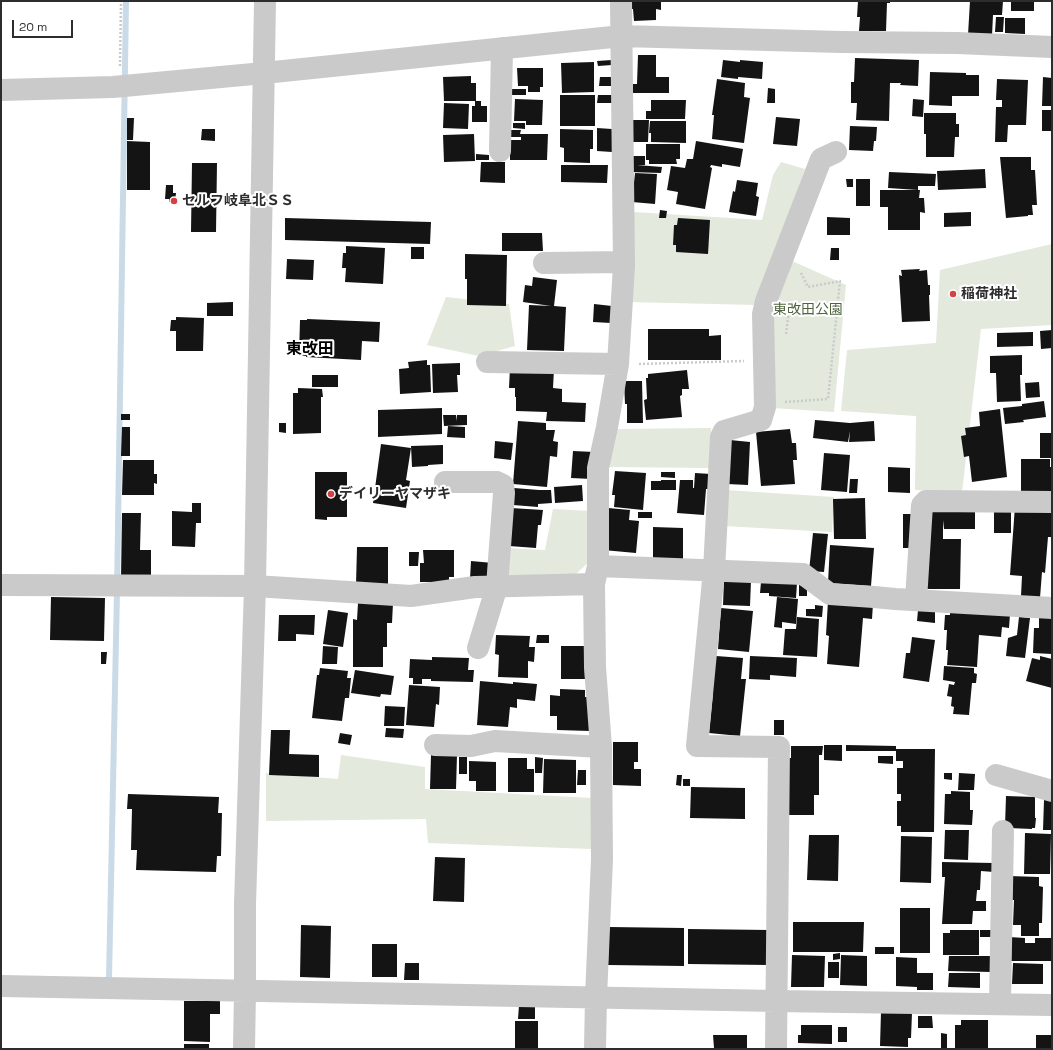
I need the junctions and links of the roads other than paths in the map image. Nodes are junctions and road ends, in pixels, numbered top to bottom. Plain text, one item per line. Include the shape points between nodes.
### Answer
1 (265, 1) edge
2 (621, 1) edge
3 (622, 36) junction
4 (1052, 47) edge
5 (502, 48) junction
6 (264, 73) junction
7 (1, 90) edge
8 (500, 151) dead end
9 (836, 152) dead end
10 (623, 262) junction
11 (544, 263) dead end
12 (487, 362) dead end
13 (618, 364) junction
14 (445, 482) dead end
15 (1052, 502) edge
16 (714, 570) junction
17 (596, 575) junction
18 (1, 585) edge
19 (255, 586) junction
20 (497, 586) junction
21 (916, 600) junction
22 (1052, 608) edge
23 (478, 648) dead end
24 (435, 745) dead end
25 (601, 747) junction
26 (996, 775) dead end
27 (1052, 791) edge
28 (1003, 831) dead end
29 (1, 986) edge
30 (245, 991) junction
31 (596, 997) junction
32 (776, 1001) junction
33 (1000, 1004) junction
34 (1052, 1004) edge
35 (244, 1049) edge
36 (595, 1049) edge
37 (776, 1049) edge

1 - 6 street
2 - 3 street
3 - 4 street
3 - 5 street
3 - 10 street
5 - 6 street
5 - 8 street
6 - 7 street via 120,86
6 - 19 street
9 - 16 street via 821,159 766,301 764,407 761,420 724,431 721,437
10 - 11 street
10 - 13 street
12 - 13 street
13 - 17 street via 598,468
14 - 20 street via 496,482 502,485 504,499
15 - 21 street via 926,501 922,505
16 - 17 street
16 - 21 street via 803,574 830,594
16 - 32 street via 697,746 779,747
17 - 20 street
17 - 25 street via 595,667
18 - 19 street
19 - 20 street via 411,596
19 - 30 street via 245,904
20 - 23 street
21 - 22 street
24 - 25 street via 471,746 495,741
25 - 31 street via 602,859
26 - 27 street
28 - 33 street
29 - 30 street
30 - 31 street
30 - 35 street
31 - 32 street
31 - 36 street
32 - 33 street
32 - 37 street
33 - 34 street

